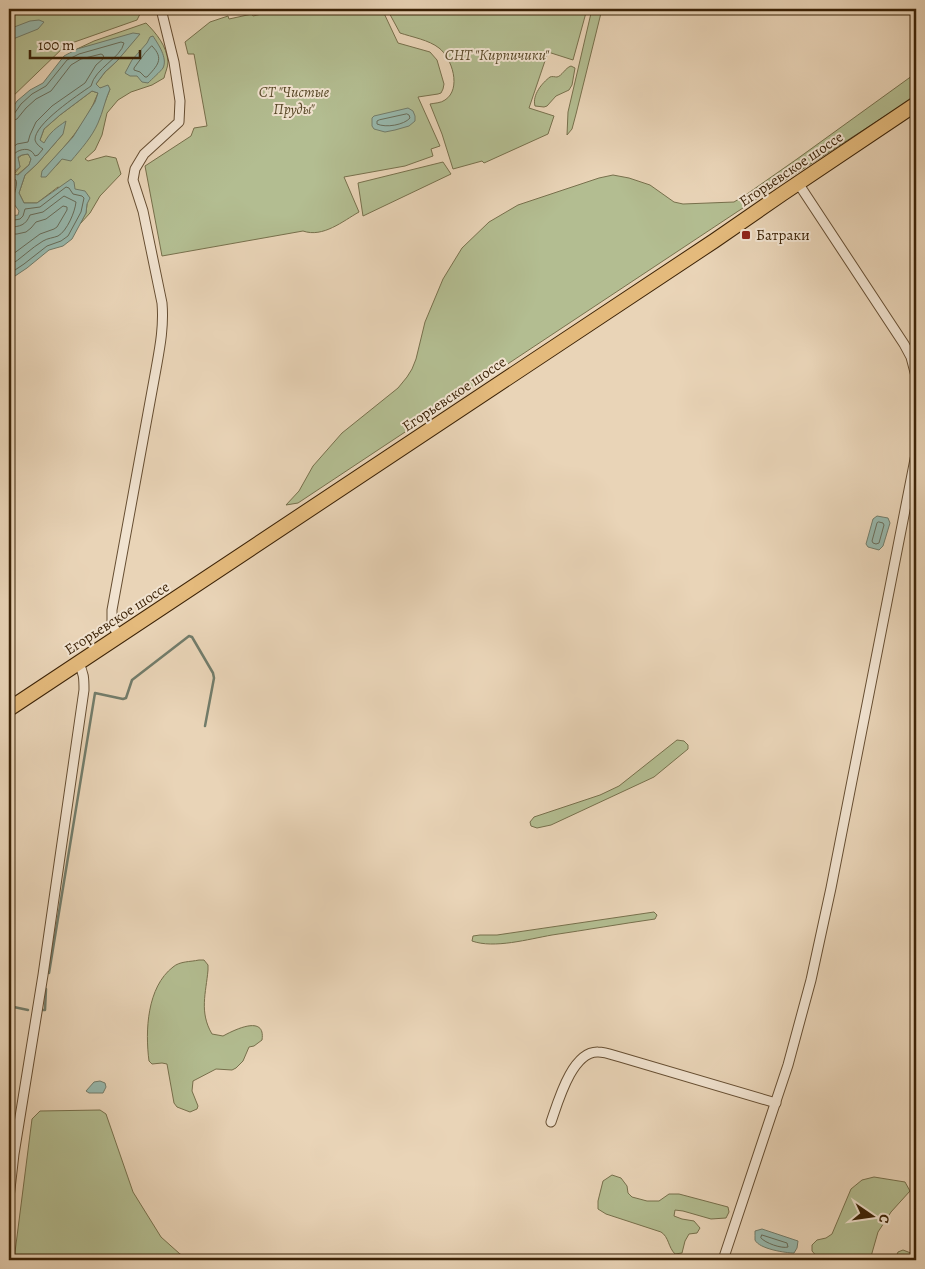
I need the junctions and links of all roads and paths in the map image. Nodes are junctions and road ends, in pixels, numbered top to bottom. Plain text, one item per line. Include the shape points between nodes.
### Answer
1 (161, 9) edge
2 (916, 104) edge
3 (798, 183) junction
4 (916, 376) edge
5 (916, 454) edge
6 (119, 635) junction
7 (78, 663) junction
8 (9, 709) edge
9 (776, 1103) junction
10 (551, 1122) dead end
11 (9, 1198) edge
12 (724, 1260) edge

1 - 6 street via 180,101 178,122 144,154 133,180 143,211 163,316 112,610 112,625
2 - 3 main road, Егорьевское шоссе
3 - 4 street via 904,344
3 - 6 main road, Егорьевское шоссе
5 - 9 street via 831,888 811,980
6 - 7 main road, Егорьевское шоссе
7 - 8 main road, Егорьевское шоссе
7 - 11 street via 83,670 84,690
9 - 10 street via 598,1052 588,1053 572,1070
9 - 12 street

